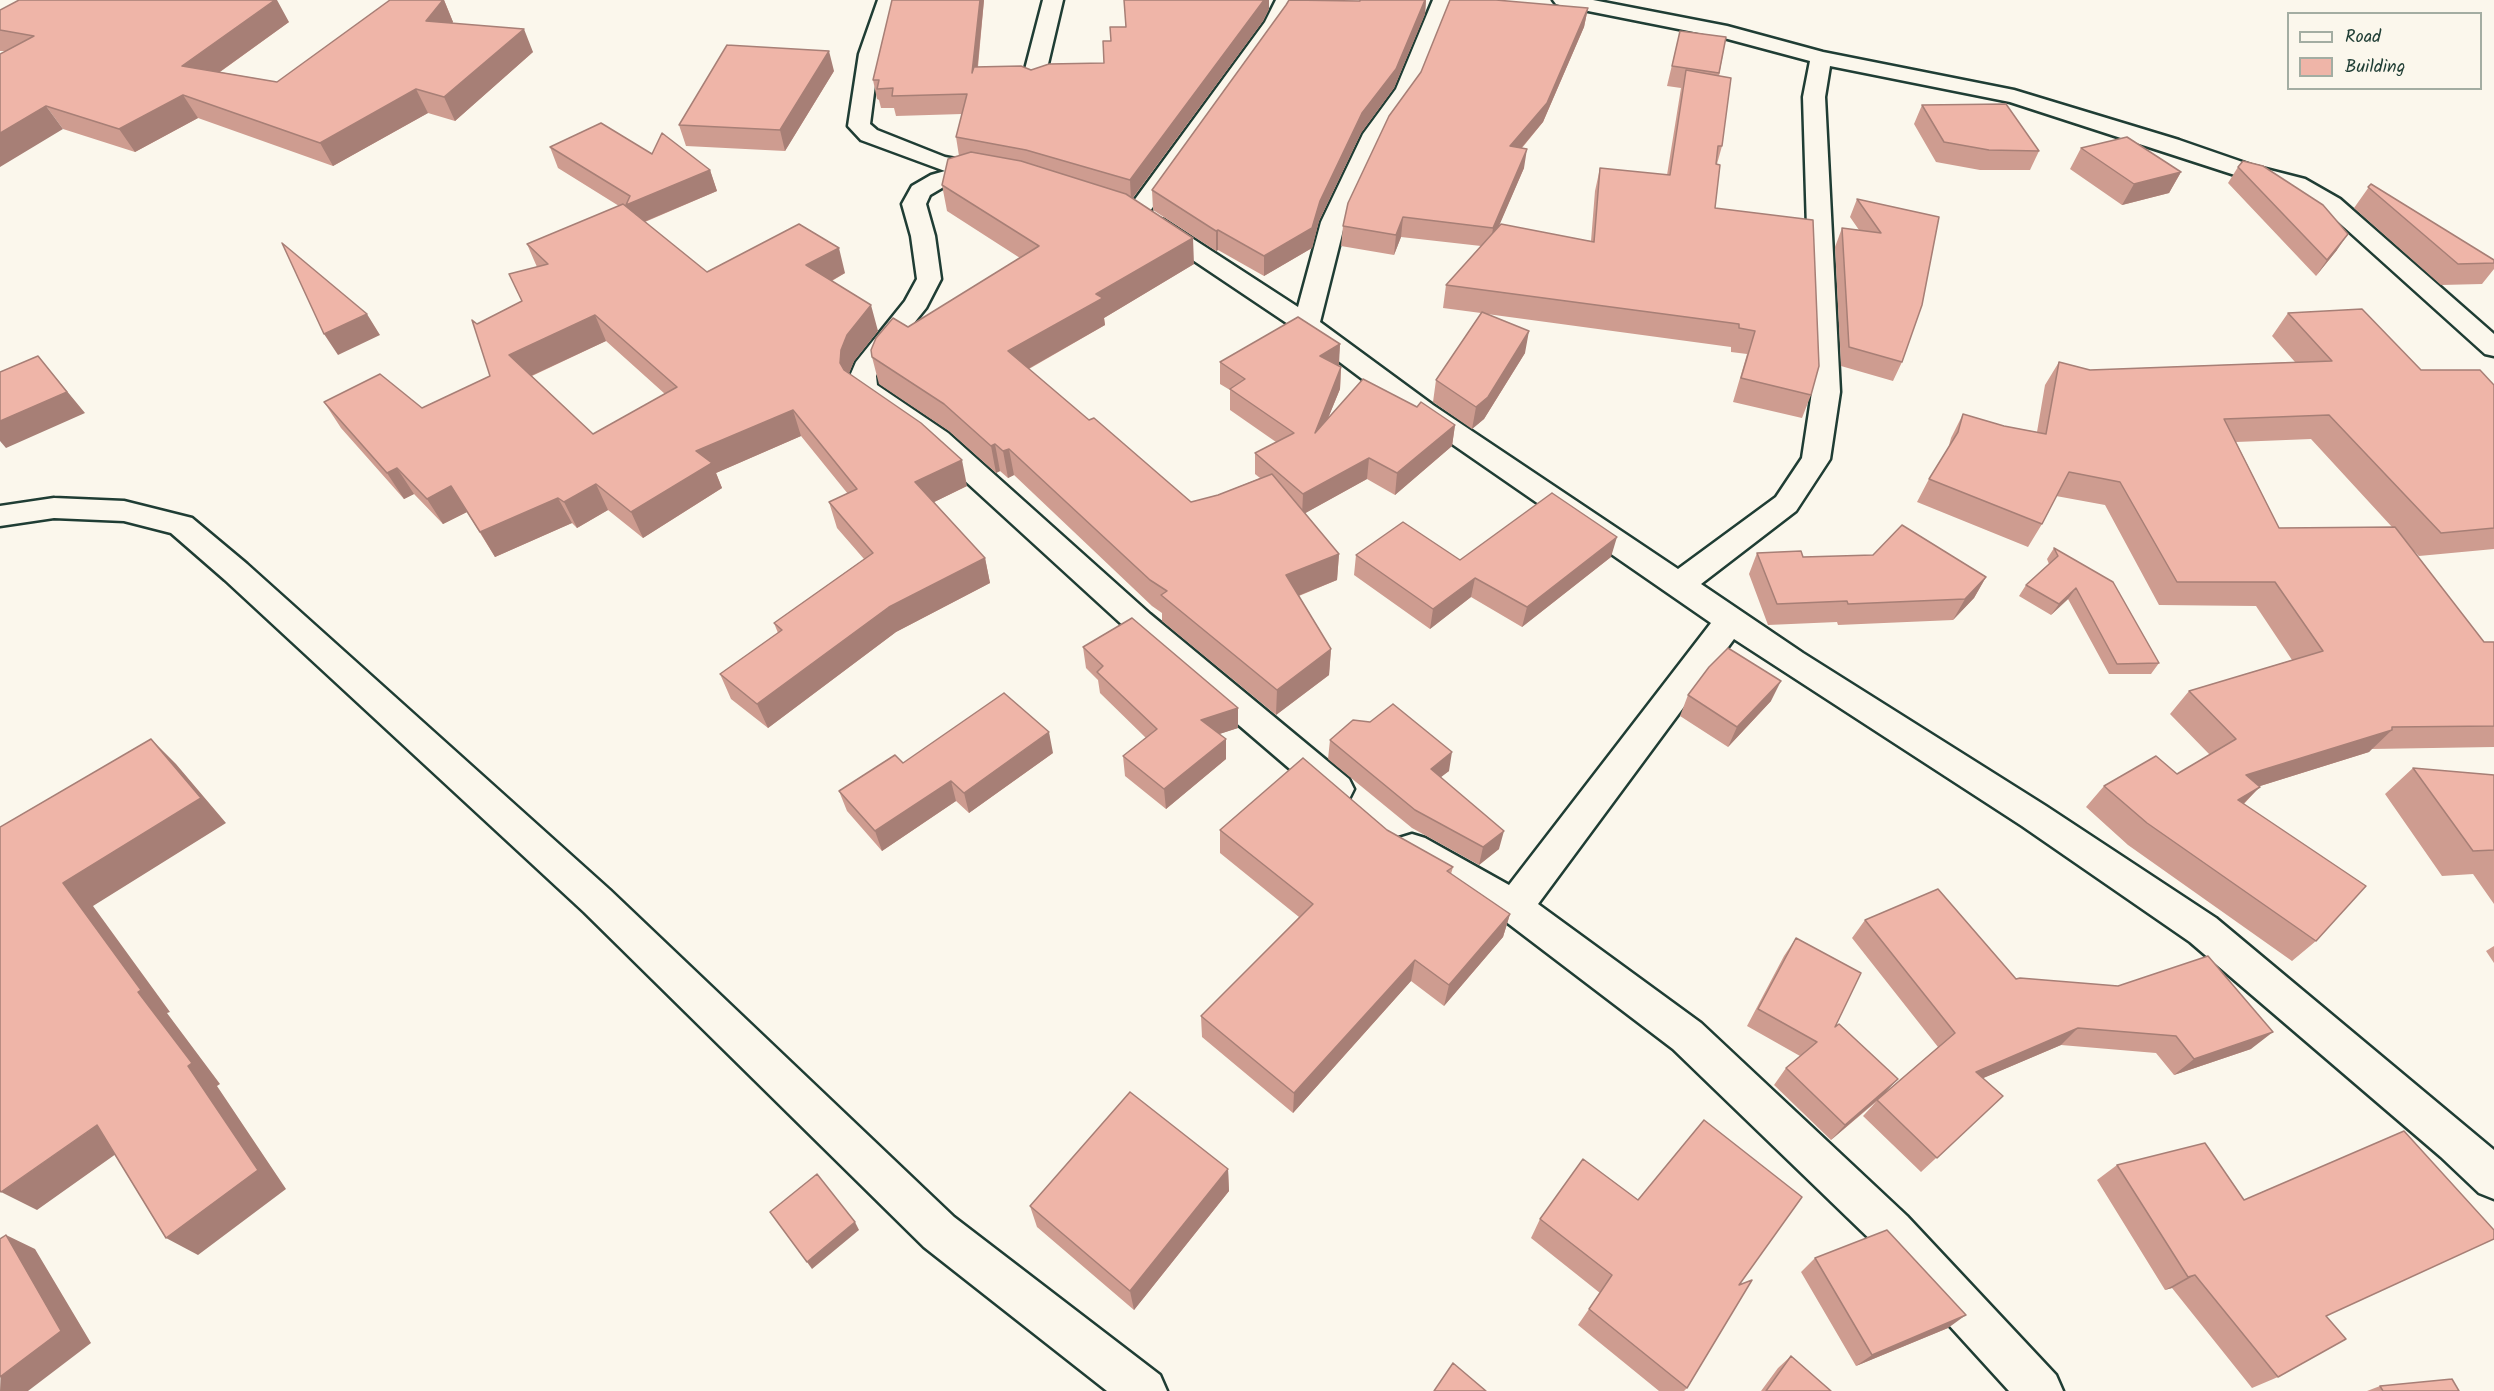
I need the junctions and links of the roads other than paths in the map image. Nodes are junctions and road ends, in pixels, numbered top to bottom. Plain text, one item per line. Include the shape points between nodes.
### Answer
1 (888, 0) edge
2 (1053, 0) edge
3 (1286, 0) edge
4 (1443, 0) edge
5 (1563, 0) edge
6 (1821, 58) junction
7 (1033, 81) edge
8 (1306, 324) junction
9 (2494, 348) edge
10 (0, 516) edge
11 (1679, 585) junction
12 (1731, 620) junction
13 (1362, 810) edge
14 (1389, 833) edge
15 (1514, 907) junction
16 (2494, 1178) edge
17 (1144, 1391) edge
18 (2040, 1391) edge

1 - 13 street via 869,54 859,126 868,135 940,164 984,171 939,180 920,191 914,204 929,279 917,303 869,362 862,376 863,388 938,440 1139,622
2 - 7 street
3 - 8 street via 1274,23 1203,119 1126,209
4 - 8 street via 1406,90 1374,134 1333,222
5 - 6 street via 1727,32
6 - 9 street via 2014,96 2297,184 2332,204
6 - 11 street via 1814,97 1826,392 1816,459 1786,504
8 - 11 street via 1423,411
10 - 17 street via 54,508 124,511 181,525 597,900 939,1232
11 - 12 street
12 - 15 street
12 - 16 street via 2202,930
14 - 15 street
15 - 18 street via 1687,1036 1892,1231

